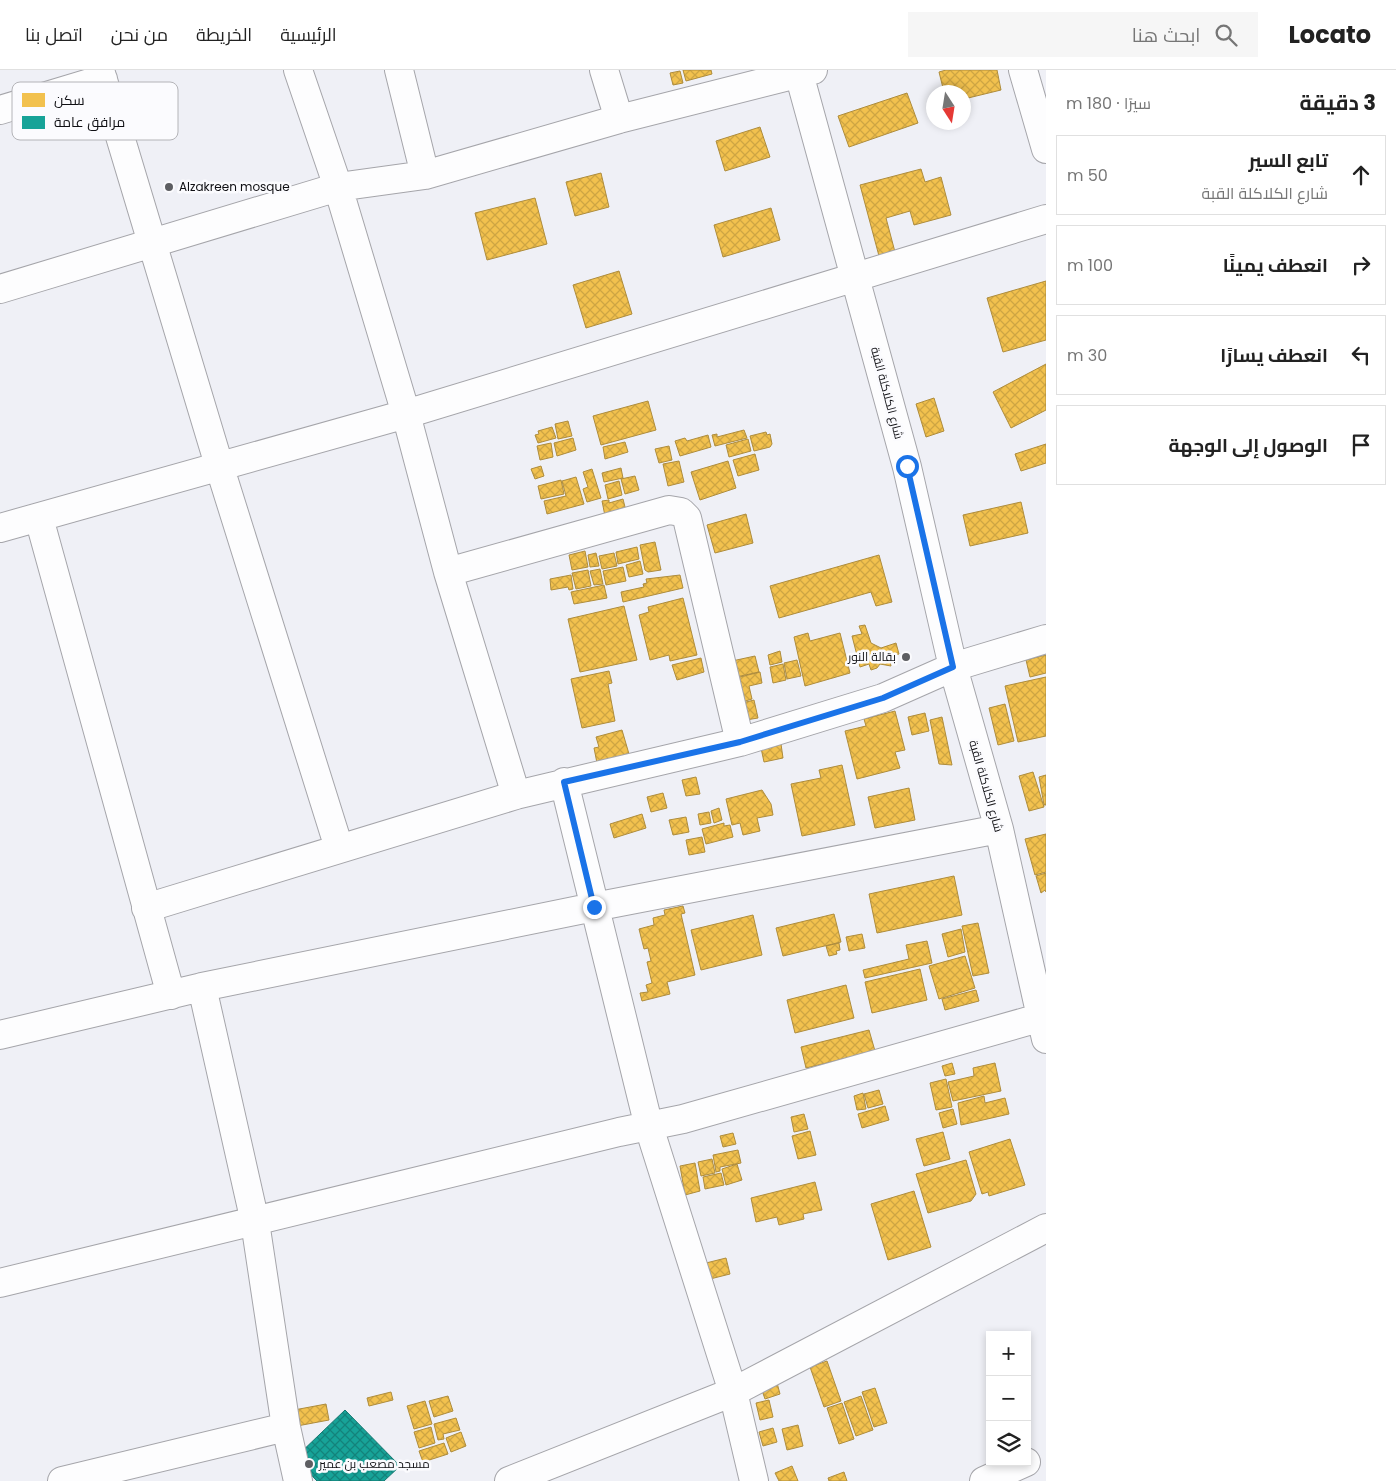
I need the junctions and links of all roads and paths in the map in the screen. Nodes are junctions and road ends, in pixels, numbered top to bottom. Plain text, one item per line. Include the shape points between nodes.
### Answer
1 (298, 70) edge
2 (399, 70) edge
3 (604, 70) edge
4 (1023, 70) edge
5 (804, 71) edge
6 (101, 75) edge
7 (81, 82) edge
8 (12, 106) edge
9 (0, 110) edge
10 (618, 119) junction
11 (121, 140) edge
12 (1046, 149) edge
13 (425, 175) junction
14 (338, 187) junction
15 (1046, 219) edge
16 (154, 244) junction
17 (857, 278) junction
18 (0, 289) edge
19 (406, 414) junction
20 (219, 466) junction
21 (39, 518) junction
22 (0, 528) edge
23 (448, 572) junction
24 (1046, 639) edge
25 (953, 667) junction
26 (740, 742) junction
27 (564, 782) junction
28 (516, 795) junction
29 (999, 829) junction
30 (339, 848) junction
31 (594, 907) junction
32 (146, 908) junction
33 (202, 987) junction
34 (172, 995) junction
35 (1044, 1024) edge
36 (0, 1035) edge
37 (649, 1127) junction
38 (255, 1222) junction
39 (1046, 1228) edge
40 (0, 1283) edge
41 (733, 1392) junction
42 (286, 1427) junction
43 (1046, 1453) edge
44 (1031, 1460) edge
45 (1017, 1466) edge
46 (73, 1480) edge
47 (298, 1481) edge
48 (509, 1481) edge
49 (754, 1481) edge
50 (984, 1481) edge

1 - 14 street
2 - 13 street
3 - 10 street
4 - 12 street
5 - 10 street
5 - 17 street, شارع الكلاكلة القبة
6 - 7 street
8 - 9 street
10 - 13 street
11 - 16 street
13 - 14 street
14 - 16 street
14 - 19 street
15 - 17 street
16 - 18 street
16 - 20 street
17 - 19 street
17 - 25 street, شارع الكلاكلة القبة via 907,466
19 - 20 street
19 - 23 street
20 - 21 street
20 - 30 street
21 - 22 street
21 - 32 street
23 - 26 street via 669,510 681,512 687,518
23 - 28 street
24 - 25 street
25 - 26 street via 883,698
25 - 29 street, شارع الكلاكلة القبة
26 - 27 street
27 - 28 street
27 - 31 street
28 - 30 street
29 - 31 street
29 - 35 street, شارع الكلاكلة القبة
30 - 32 street
31 - 33 street
31 - 37 street
32 - 34 street
33 - 34 street
33 - 38 street
34 - 36 street
35 - 37 street
37 - 38 street
37 - 41 street
38 - 40 street
38 - 42 street
39 - 41 street
41 - 48 street
41 - 49 street
42 - 46 street
42 - 47 street
43 - 44 street
45 - 50 street

